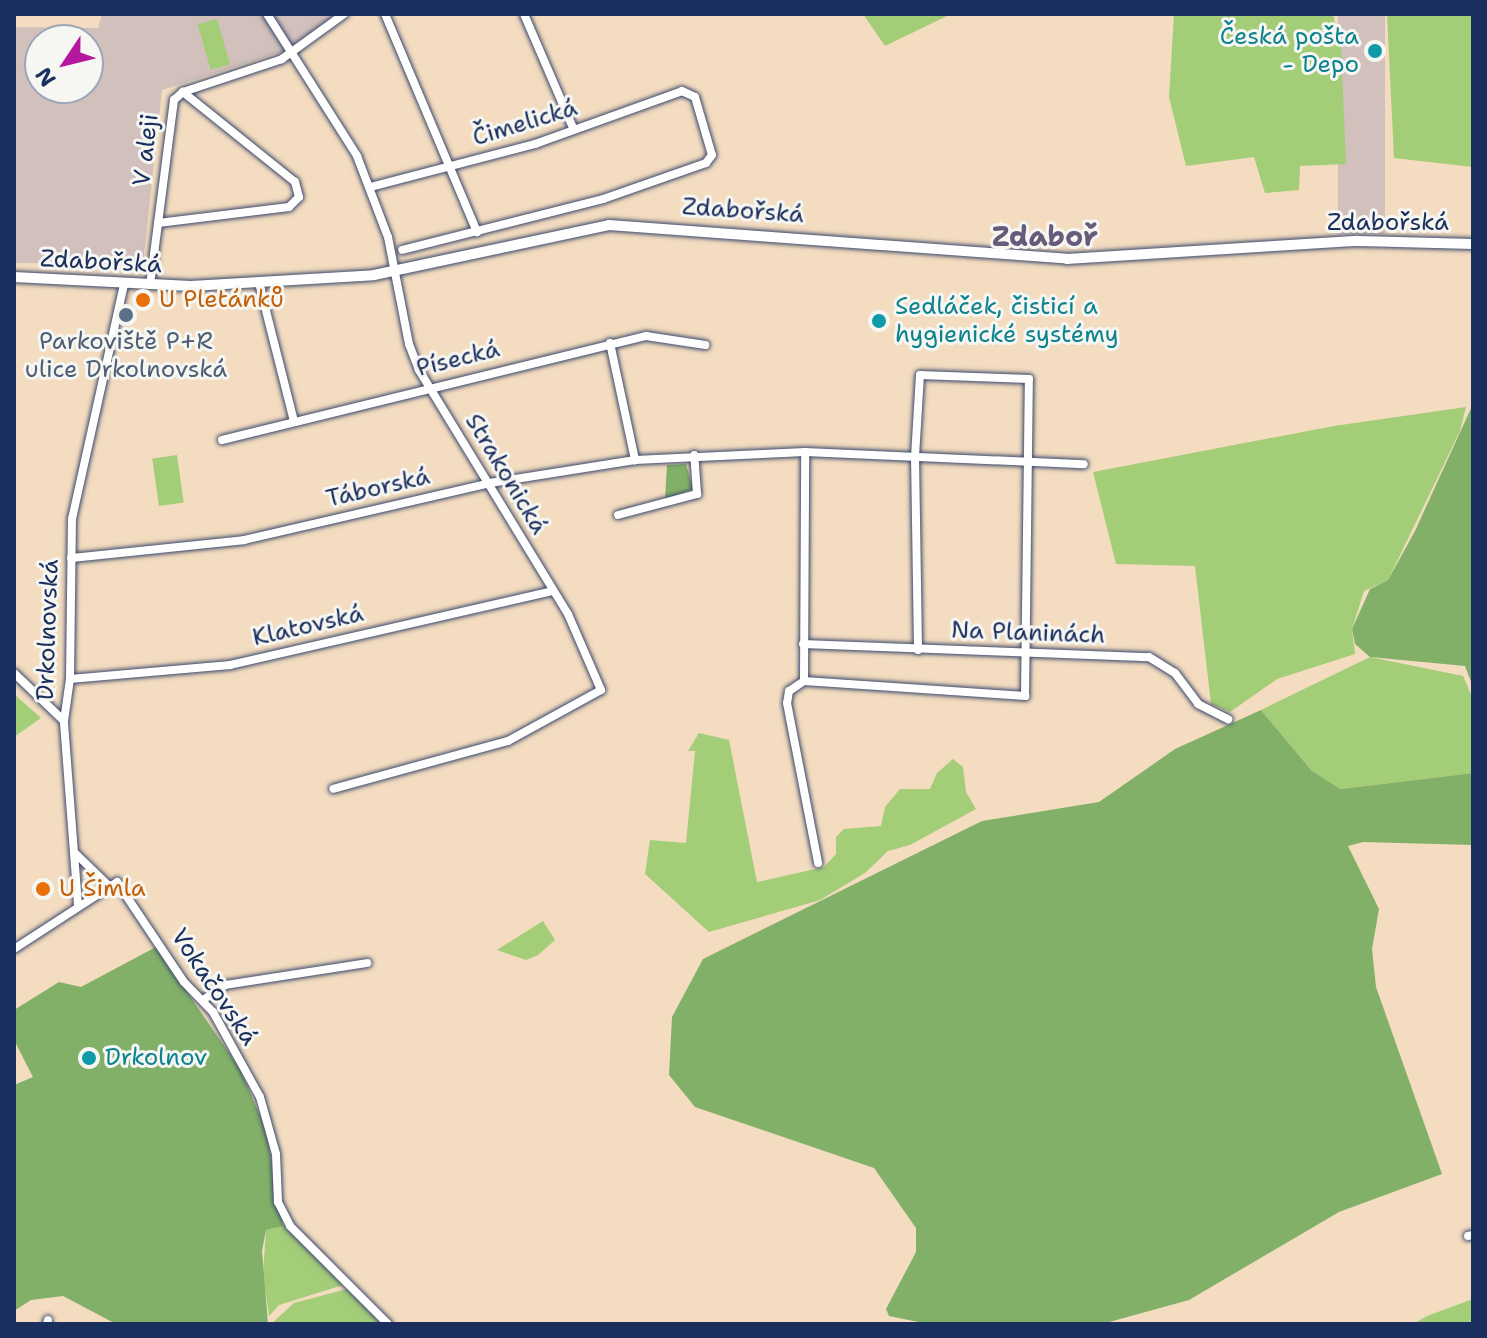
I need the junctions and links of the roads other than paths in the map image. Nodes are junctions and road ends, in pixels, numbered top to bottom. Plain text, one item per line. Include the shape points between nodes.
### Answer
1 (267, 14) edge
2 (344, 14) edge
3 (385, 14) edge
4 (524, 14) edge
5 (293, 53) junction
6 (689, 91) joint
7 (183, 92) junction
8 (574, 130) junction
9 (451, 165) junction
10 (370, 187) junction
11 (158, 223) junction
12 (477, 232) junction
13 (1473, 244) edge
14 (402, 250) dead end
15 (394, 272) junction
16 (14, 277) edge
17 (259, 283) junction
18 (124, 284) junction
19 (150, 285) junction
20 (610, 343) junction
21 (705, 345) dead end
22 (429, 386) junction
23 (294, 421) junction
24 (222, 440) dead end
25 (805, 452) junction
26 (694, 455) junction
27 (915, 457) junction
28 (635, 460) junction
29 (1026, 462) junction
30 (1084, 464) dead end
31 (490, 483) junction
32 (618, 515) dead end
33 (71, 558) junction
34 (552, 591) junction
35 (803, 644) junction
36 (918, 650) junction
37 (1029, 652) junction
38 (14, 673) edge
39 (70, 679) junction
40 (804, 681) junction
41 (1228, 719) dead end
42 (64, 721) junction
43 (333, 789) dead end
44 (75, 853) junction
45 (818, 863) dead end
46 (113, 884) junction
47 (78, 905) junction
48 (14, 949) edge
49 (367, 963) dead end
50 (203, 1000) junction
51 (388, 1324) edge

1 - 5 street, Strakonická
2 - 5 street, V aleji
3 - 9 street
4 - 8 street
5 - 7 street, V aleji
5 - 10 street, Strakonická via 357,156
6 - 8 street, Čimelická
6 - 12 street, Zdabořská via 712,155 706,163 603,199
7 - 11 street, V aleji via 171,108
7 - 11 street via 295,182 299,197 289,207
8 - 9 street, Čimelická
9 - 10 street, Čimelická
9 - 12 street
10 - 15 street, Strakonická
11 - 19 street, V aleji
12 - 14 street, Zdabořská
13 - 15 street, Zdabořská via 1327,242 1067,259 609,225
15 - 17 street, Zdabořská
15 - 22 street, Strakonická via 409,344
16 - 18 street, Zdabořská
17 - 19 street, Zdabořská
17 - 23 street
18 - 19 street, Zdabořská
18 - 33 street, Drkolnovská via 72,519
20 - 21 street, Písecká via 646,336
20 - 22 street, Písecká
20 - 28 street
22 - 23 street, Písecká
22 - 31 street, Strakonická
23 - 24 street, Písecká
25 - 26 street, Táborská
25 - 27 street, Táborská
25 - 35 street
26 - 28 street, Táborská
26 - 32 street via 697,494
27 - 29 street, Táborská
27 - 29 street via 920,375 1029,379
27 - 36 street
28 - 31 street, Táborská
29 - 30 street, Táborská
29 - 37 street
31 - 33 street, Táborská via 244,540
31 - 34 street, Strakonická
33 - 39 street, Drkolnovská
34 - 39 street, Klatovská via 230,665
34 - 43 street, Strakonická via 580,637 601,690 508,741
35 - 36 street, Na Planinách
35 - 40 street
36 - 37 street, Na Planinách
37 - 40 street via 1028,690 1019,699
37 - 41 street, Na Planinách via 1149,657 1175,673 1198,704
38 - 42 street
39 - 42 street, Drkolnovská
40 - 45 street via 789,691 787,703
42 - 44 street, Drkolnovská
44 - 46 street, Vokačovská
44 - 47 street, Drkolnovská
46 - 47 street
46 - 50 street, Vokačovská
47 - 48 street
49 - 50 street via 225,985
50 - 51 street, Vokačovská via 260,1097 276,1154 282,1213 301,1241

